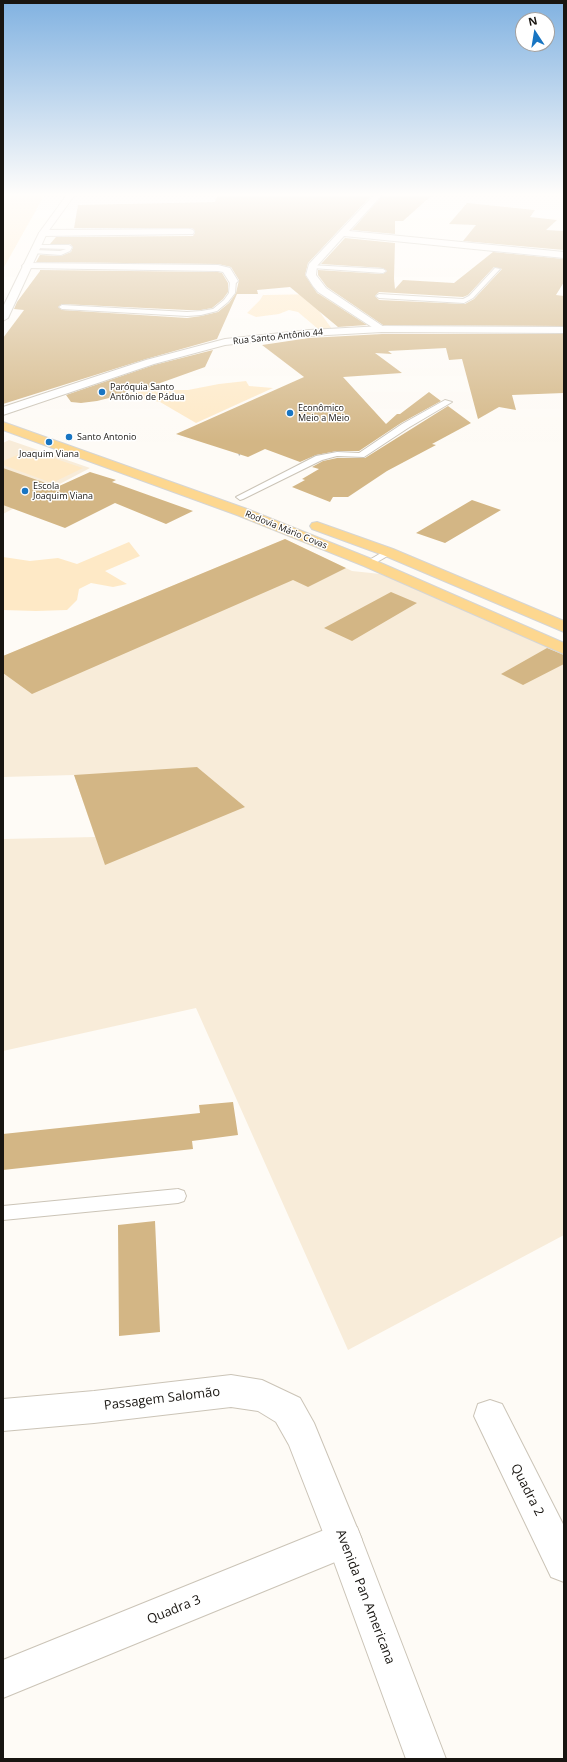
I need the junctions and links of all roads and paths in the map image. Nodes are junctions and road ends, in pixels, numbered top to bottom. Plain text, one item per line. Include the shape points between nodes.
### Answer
1 (21, 278) edge
2 (231, 278) edge
3 (312, 278) edge
4 (488, 278) edge
5 (233, 281) joint
6 (378, 296) dead end
7 (62, 307) dead end
8 (3, 318) edge
9 (382, 329) junction
10 (564, 330) edge
11 (448, 402) dead end
12 (3, 412) edge
13 (3, 426) edge
14 (240, 497) junction
15 (260, 505) dead end
16 (303, 521) dead end
17 (388, 552) junction
18 (369, 563) junction
19 (564, 627) edge
20 (564, 648) edge
21 (178, 1196) dead end
22 (3, 1214) edge
23 (3, 1415) edge
24 (490, 1416) dead end
25 (302, 1435) joint
26 (344, 1540) junction
27 (564, 1564) edge
28 (3, 1679) edge
29 (426, 1759) edge

1 - 8 street
2 - 5 street
3 - 9 street via 322,290
4 - 6 lane via 464,301
5 - 7 lane via 232,293 215,310 187,314
9 - 10 street, Rua Santo Antônio 44
9 - 12 street, Rua Santo Antônio 44 via 283,336 211,345
11 - 14 lane via 361,455 337,454 319,458
12 - 14 main road, Rodovia Mário Covas
13 - 18 main road, Rodovia Mário Covas via 242,512
14 - 15 main road, Rodovia Mário Covas
16 - 17 main road, Rodovia Mário Covas
17 - 18 lane
17 - 19 main road, Rodovia Mário Covas
18 - 20 main road, Rodovia Mário Covas
21 - 22 lane
23 - 25 street, Passagem Salomão via 94,1408 231,1391 262,1396 288,1410
24 - 27 street, Quadra 2
25 - 26 street, Avenida Pan Americana
26 - 28 street, Quadra 3
26 - 29 street, Avenida Pan Americana

